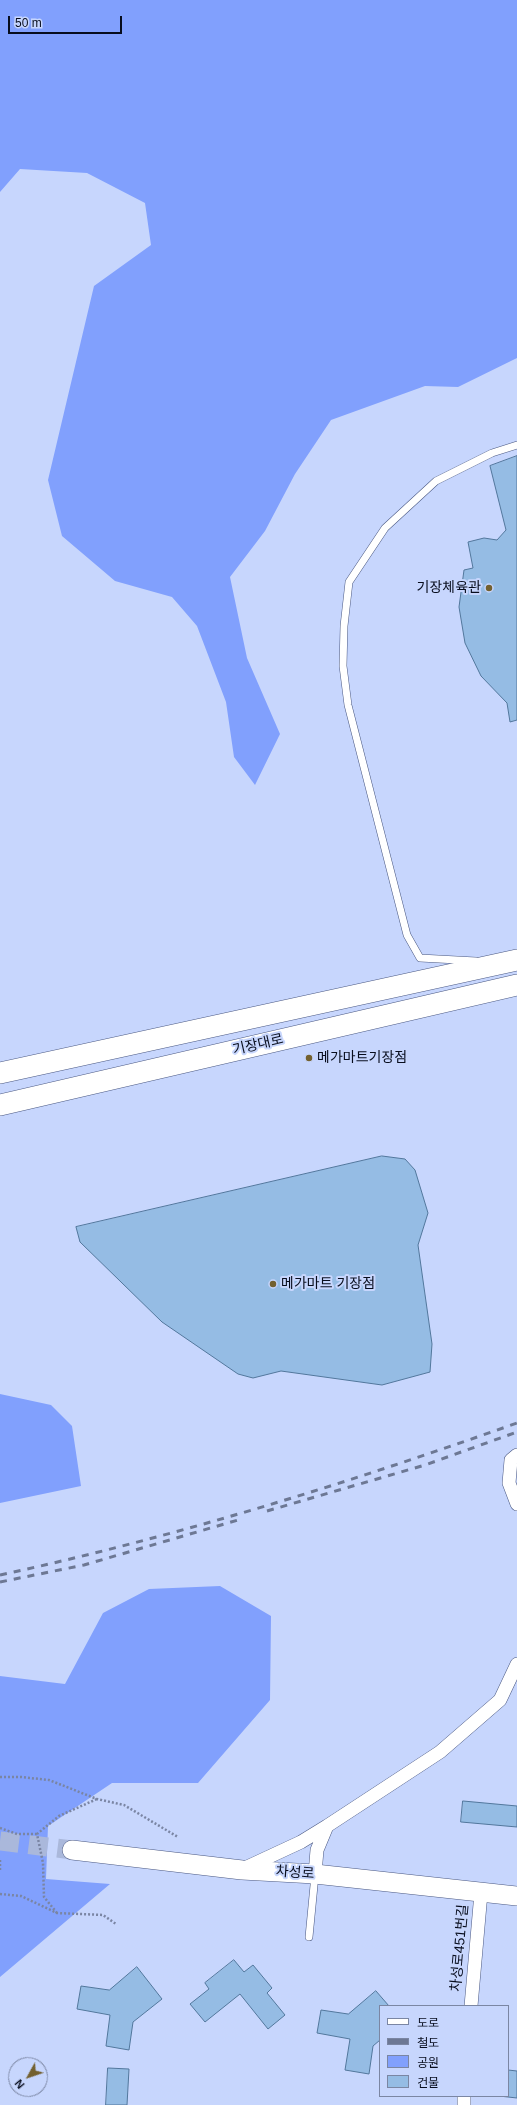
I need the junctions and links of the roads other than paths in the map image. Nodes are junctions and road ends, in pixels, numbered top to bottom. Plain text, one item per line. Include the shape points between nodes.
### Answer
1 (517, 445) edge
2 (514, 961) edge
3 (517, 985) edge
4 (0, 1073) edge
5 (0, 1106) edge
6 (517, 1456) edge
7 (517, 1504) edge
8 (517, 1664) edge
9 (327, 1826) junction
10 (72, 1850) tunnel mouth
11 (242, 1870) junction
12 (315, 1874) junction
13 (481, 1893) junction
14 (517, 1896) edge
15 (309, 1937) dead end
16 (471, 2005) edge

1 - 2 lane via 492,453 436,481 385,528 349,582 344,652 347,697 407,935 420,958
2 - 4 main road, 기장대로
3 - 5 main road, 기장대로
6 - 7 street via 511,1460 509,1483
8 - 9 street via 500,1700 440,1752
9 - 11 street via 301,1842
9 - 12 street via 317,1850
10 - 11 main road, 차성로
11 - 12 main road, 차성로
12 - 13 main road, 차성로
12 - 15 lane
13 - 14 main road, 차성로
13 - 16 street, 차성로451번길

